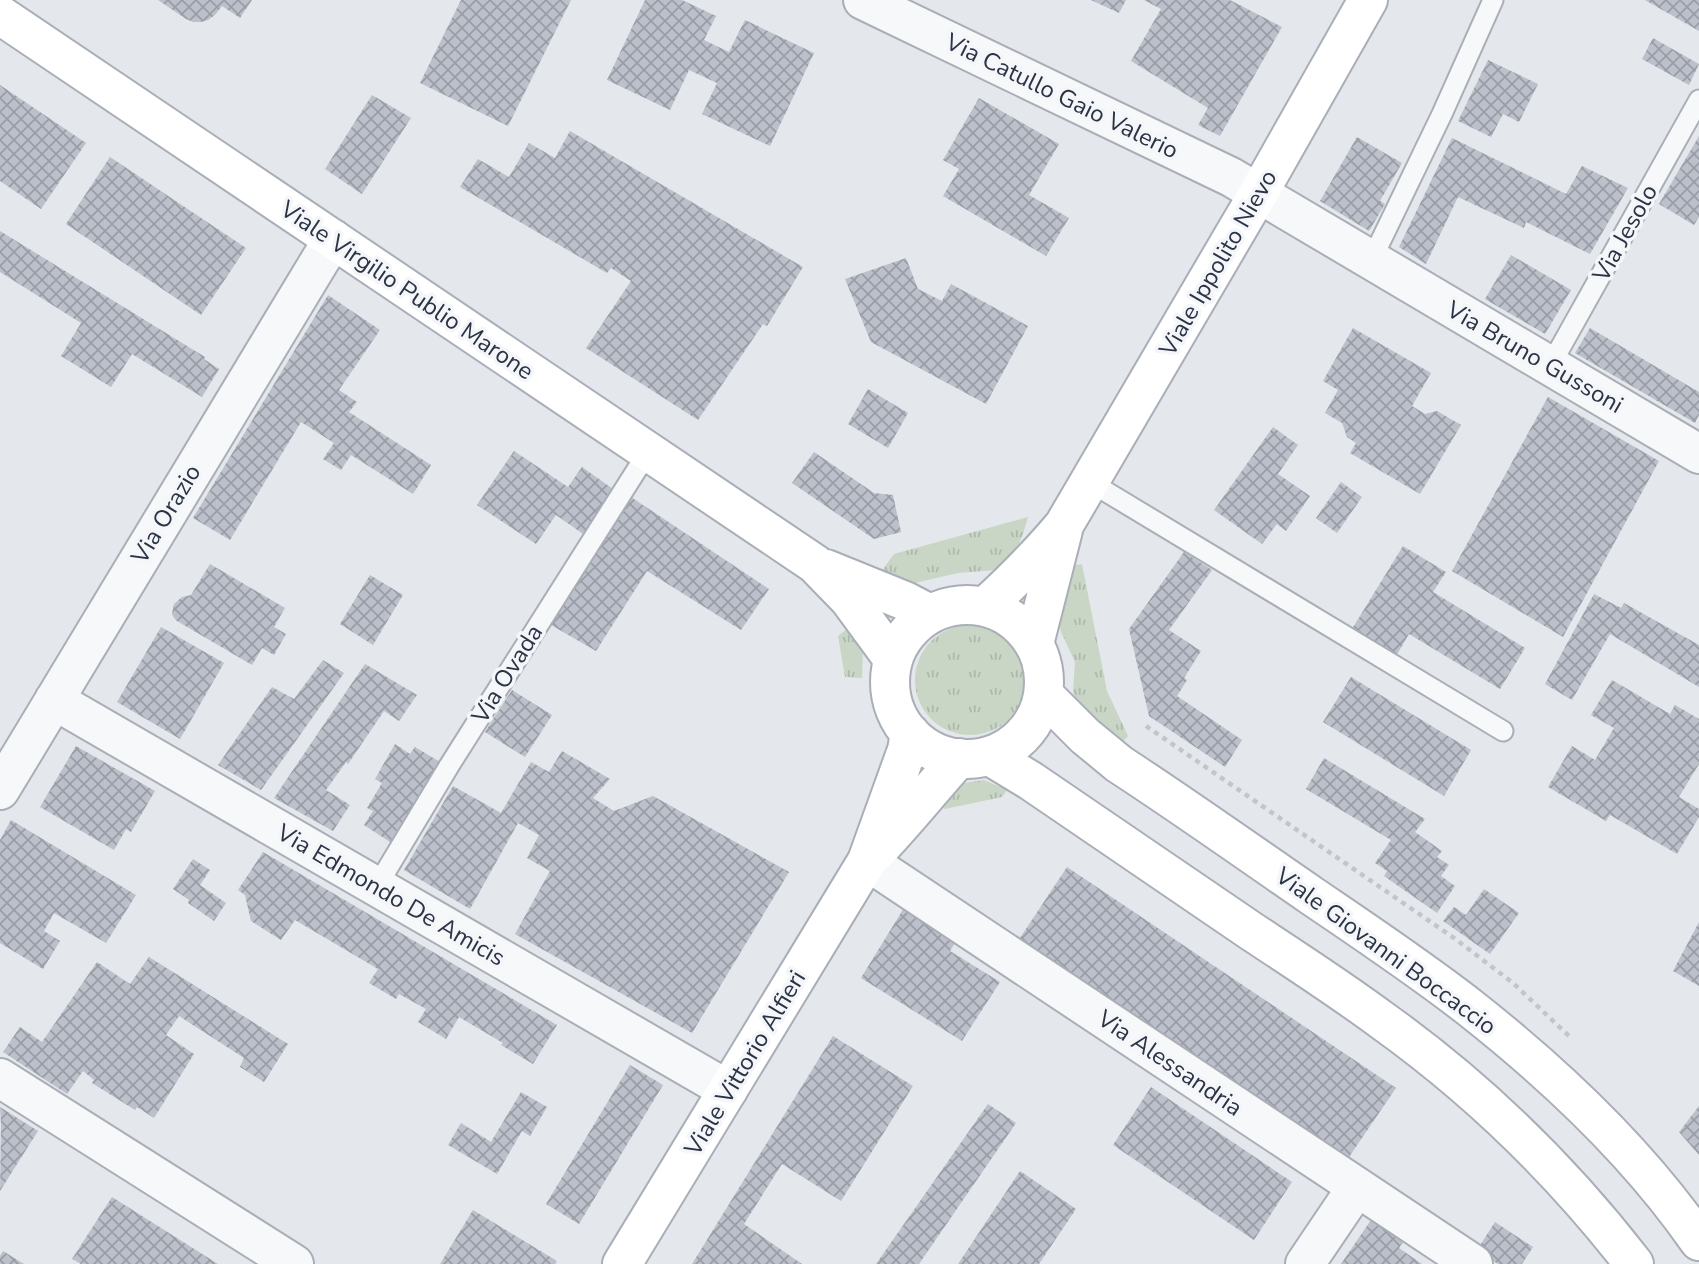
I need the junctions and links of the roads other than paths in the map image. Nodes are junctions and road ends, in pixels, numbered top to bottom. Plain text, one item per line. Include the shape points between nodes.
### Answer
1 (863, 0) edge
2 (1368, 0) edge
3 (1493, 0) edge
4 (0, 15) edge
5 (1699, 100) edge
6 (1258, 194) junction
7 (332, 239) junction
8 (1371, 261) junction
9 (1550, 366) junction
10 (648, 452) junction
11 (1699, 454) edge
12 (1090, 482) junction
13 (1064, 525) junction
14 (814, 564) junction
15 (986, 606) junction
16 (930, 614) junction
17 (1034, 644) junction
18 (893, 659) junction
19 (1044, 695) junction
20 (54, 700) junction
21 (1503, 731) dead end
22 (910, 733) junction
23 (974, 757) junction
24 (0, 790) edge
25 (867, 861) junction
26 (384, 874) junction
27 (0, 1077) edge
28 (728, 1090) junction
29 (1357, 1187) junction
30 (1699, 1241) edge
31 (295, 1264) edge
32 (622, 1264) edge
33 (1305, 1264) edge
34 (1474, 1264) edge
35 (1634, 1264) edge

1 - 6 street, Via Catullo Gaio Valerio
2 - 6 street, Viale Ippolito Nievo
3 - 8 lane
4 - 7 street, Viale Virgilio Publio Marone
5 - 9 lane, Via Jesolo
6 - 8 street, Via Bruno Gussoni
6 - 12 street, Viale Ippolito Nievo
7 - 10 street, Viale Virgilio Publio Marone
7 - 20 street, Via Orazio
8 - 9 street, Via Bruno Gussoni
9 - 11 street, Via Bruno Gussoni
10 - 14 street, Viale Virgilio Publio Marone
10 - 26 lane, Via Ovada
12 - 13 street, Viale Ippolito Nievo
12 - 21 lane
13 - 15 street, Viale Ippolito Nievo
13 - 17 street, Viale Ippolito Nievo
14 - 16 street, Viale Virgilio Publio Marone
14 - 18 street, Viale Virgilio Publio Marone via 849,599
15 - 16 street via 956,605
15 - 17 street via 1010,616
16 - 18 street via 905,635
17 - 19 street via 1045,674
18 - 22 street via 891,695
19 - 23 street via 1026,733 1002,751
19 - 30 street, Viale Giovanni Boccaccio via 1119,764 1491,1025 1612,1138
20 - 24 street, Via Orazio
20 - 26 street, Via Edmondo De Amicis
22 - 23 street via 944,756
22 - 25 street, Viale Vittorio Alfieri
23 - 25 street, Viale Vittorio Alfieri via 933,787
23 - 35 street via 1062,802 1432,1059 1522,1138
25 - 28 street, Viale Vittorio Alfieri
25 - 29 street, Via Alessandria
26 - 28 street, Via Edmondo De Amicis
27 - 31 street
28 - 32 street, Viale Vittorio Alfieri
29 - 33 street
29 - 34 street, Via Alessandria

